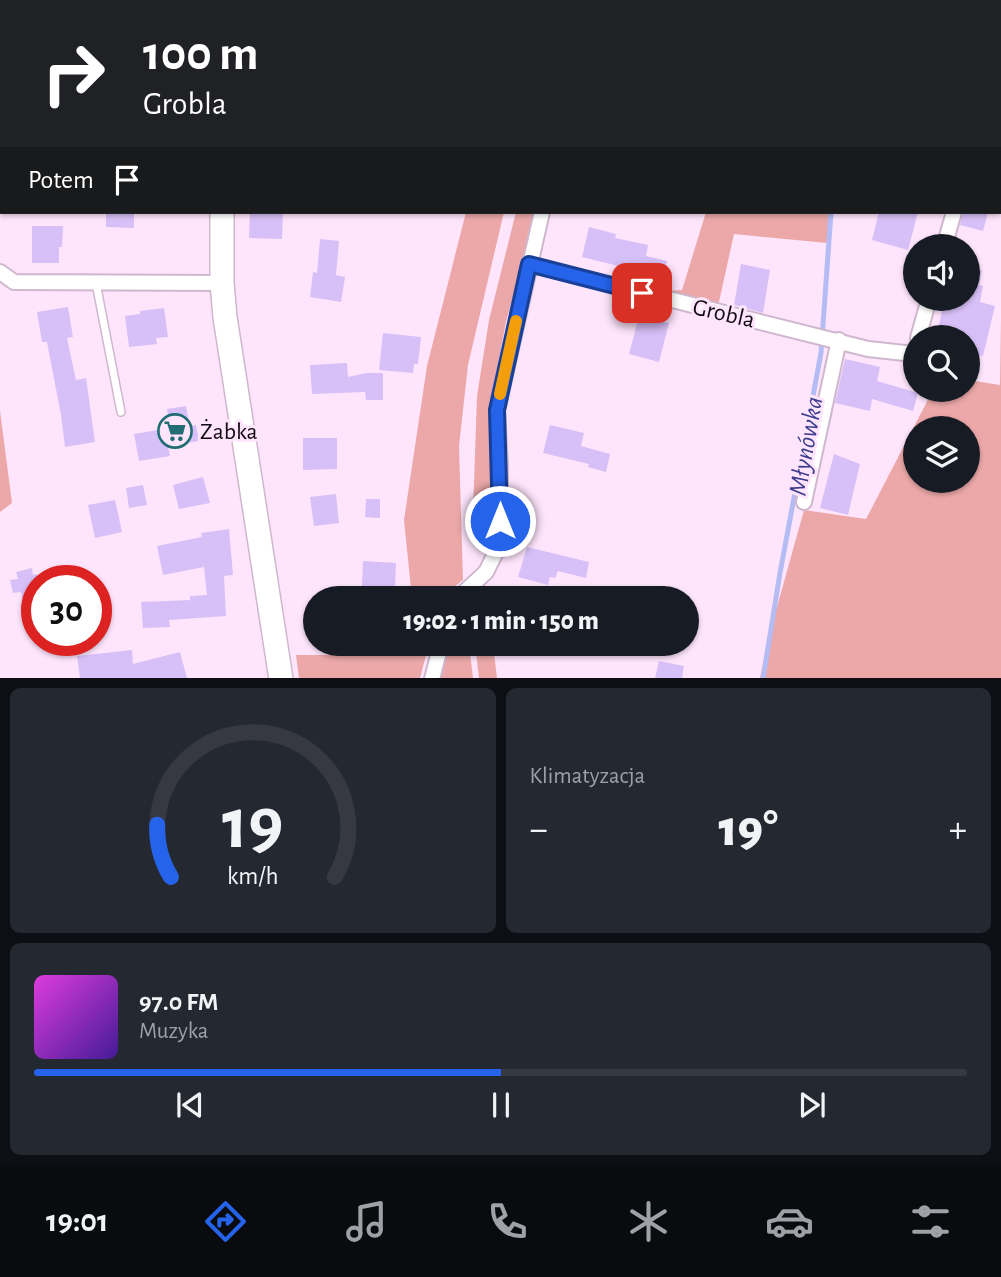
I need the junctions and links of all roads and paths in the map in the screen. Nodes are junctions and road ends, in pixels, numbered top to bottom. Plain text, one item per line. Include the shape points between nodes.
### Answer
1 (222, 214) edge
2 (542, 214) edge
3 (953, 214) edge
4 (948, 234) edge
5 (529, 264) junction
6 (0, 271) edge
7 (96, 282) junction
8 (222, 282) junction
9 (839, 340) junction
10 (903, 353) edge
11 (121, 412) dead end
12 (804, 502) dead end
13 (471, 586) edge
14 (438, 656) edge
15 (281, 678) edge
16 (432, 678) edge

1 - 8 main road
2 - 5 street
3 - 4 street
5 - 9 street, Grobla
5 - 13 street via 497,410 500,521 496,552 486,572
6 - 7 street via 13,282
7 - 8 street
7 - 11 lane
8 - 15 main road
9 - 10 street, Grobla
9 - 12 street
14 - 16 street

